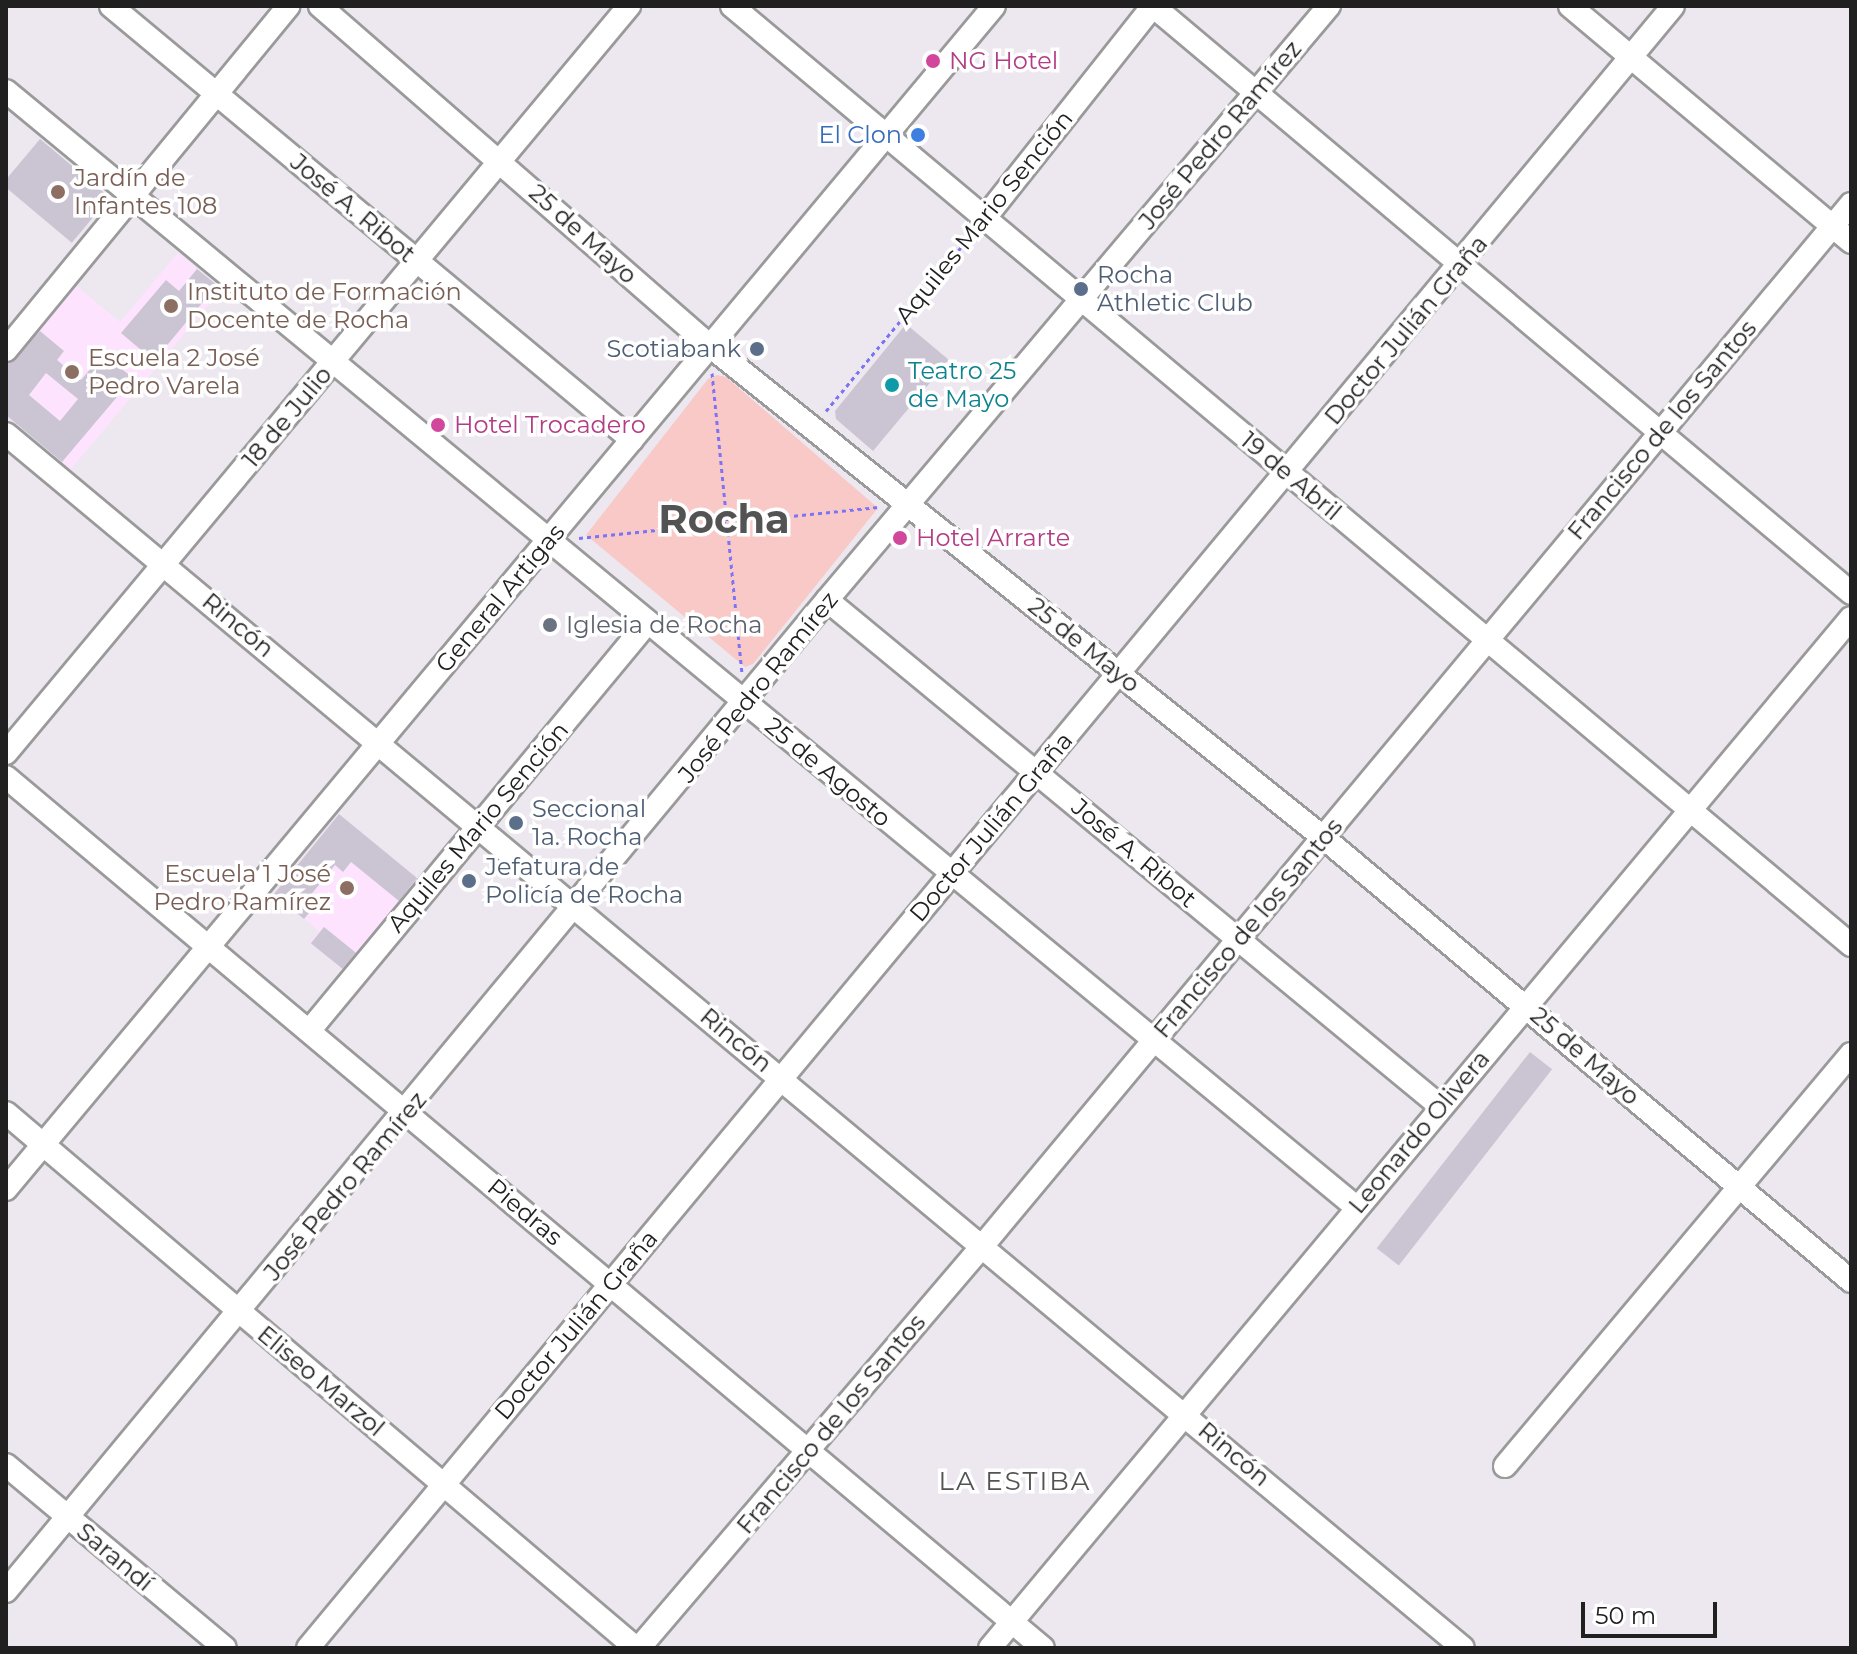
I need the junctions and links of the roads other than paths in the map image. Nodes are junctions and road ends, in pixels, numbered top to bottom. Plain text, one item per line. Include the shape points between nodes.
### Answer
1 (111, 6) edge
2 (289, 6) edge
3 (320, 6) edge
4 (629, 6) edge
5 (732, 6) edge
6 (994, 6) edge
7 (1153, 6) edge
8 (1329, 6) edge
9 (1570, 6) edge
10 (1673, 6) edge
11 (1632, 58) junction
12 (6, 91) edge
13 (214, 92) junction
14 (1255, 92) junction
15 (886, 135) junction
16 (500, 160) junction
17 (131, 193) junction
18 (1851, 204) edge
19 (984, 219) junction
20 (1832, 226) junction
21 (1851, 242) edge
22 (417, 261) junction
23 (1460, 264) junction
24 (1081, 300) junction
25 (710, 346) junction
26 (6, 350) edge
27 (333, 361) junction
28 (1660, 432) junction
29 (6, 434) edge
30 (632, 440) junction
31 (1286, 473) junction
32 (912, 504) junction
33 (548, 541) junction
34 (164, 564) junction
35 (1851, 593) edge
36 (827, 600) junction
37 (1851, 618) edge
38 (647, 623) junction
39 (1488, 639) junction
40 (1119, 674) junction
41 (745, 704) junction
42 (378, 742) junction
43 (6, 753) edge
44 (1036, 773) junction
45 (6, 777) edge
46 (1690, 809) junction
47 (478, 828) junction
48 (1324, 838) junction
49 (951, 874) junction
50 (577, 908) junction
51 (1238, 939) junction
52 (208, 945) junction
53 (1851, 945) edge
54 (1526, 1005) junction
55 (309, 1031) junction
56 (1153, 1041) junction
57 (1851, 1054) edge
58 (782, 1078) junction
59 (1440, 1106) junction
60 (6, 1113) edge
61 (406, 1113) junction
62 (45, 1144) junction
63 (6, 1189) edge
64 (1739, 1189) junction
65 (1356, 1207) junction
66 (984, 1244) junction
67 (1851, 1281) edge
68 (611, 1284) junction
69 (239, 1312) junction
70 (1187, 1415) junction
71 (808, 1451) junction
72 (6, 1465) edge
73 (1505, 1466) dead end
74 (444, 1484) junction
75 (68, 1518) junction
76 (6, 1591) edge
77 (1012, 1621) junction
78 (225, 1648) edge
79 (308, 1648) edge
80 (638, 1648) edge
81 (990, 1648) edge
82 (1043, 1648) edge
83 (1463, 1648) edge

1 - 13 street, José A. Ribot
2 - 13 street
3 - 16 street, 25 de Mayo
4 - 16 street, 18 de Julio
5 - 15 street, 19 de Abril
6 - 15 street, General Artigas
7 - 14 street
7 - 19 street, Aquiles Mario Sención
8 - 14 street, José Pedro Ramírez
9 - 11 street
10 - 11 street, Doctor Julián Graña
11 - 20 street
11 - 23 street, Doctor Julián Graña
12 - 17 street, 25 de Agosto
13 - 17 street
13 - 22 street, José A. Ribot
14 - 23 street
14 - 24 street, José Pedro Ramírez
15 - 19 street, 19 de Abril
15 - 25 street, General Artigas
16 - 22 street, 18 de Julio
16 - 25 street, 25 de Mayo
17 - 26 street
17 - 27 street, 25 de Agosto
18 - 20 street, Francisco de los Santos
19 - 24 street, 19 de Abril
20 - 21 street
20 - 28 street, Francisco de los Santos
22 - 27 street, 18 de Julio
22 - 30 street, José A. Ribot
23 - 28 street
23 - 31 street, Doctor Julián Graña
24 - 31 street, 19 de Abril
24 - 32 street, José Pedro Ramírez
25 - 30 street, General Artigas
25 - 32 street, 25 de Mayo
27 - 33 street, 25 de Agosto
27 - 34 street, 18 de Julio
28 - 35 street
28 - 39 street, Francisco de los Santos
29 - 34 street, Rincón
30 - 33 street, General Artigas
31 - 39 street, 19 de Abril
31 - 40 street, Doctor Julián Graña
32 - 36 street, José Pedro Ramírez
32 - 40 street, 25 de Mayo
33 - 38 street, 25 de Agosto
33 - 42 street, General Artigas
34 - 42 street, Rincón
34 - 43 street, 18 de Julio
36 - 41 street, José Pedro Ramírez
36 - 44 street, José A. Ribot
37 - 46 street, Leonardo Olivera
38 - 41 street, 25 de Agosto
38 - 47 street, Aquiles Mario Sención
39 - 46 street, 19 de Abril
39 - 48 street, Francisco de los Santos
40 - 44 street, Doctor Julián Graña
40 - 48 street, 25 de Mayo
41 - 49 street, 25 de Agosto
41 - 50 street, José Pedro Ramírez
42 - 47 street, Rincón
42 - 52 street, General Artigas
44 - 49 street, Doctor Julián Graña
44 - 51 street, José A. Ribot
45 - 52 street, Piedras
46 - 53 street, 19 de Abril
46 - 54 street, Leonardo Olivera
47 - 50 street, Rincón
47 - 55 street, Aquiles Mario Sención
48 - 51 street, Francisco de los Santos
48 - 54 street, 25 de Mayo
49 - 56 street, 25 de Agosto
49 - 58 street, Doctor Julián Graña
50 - 58 street, Rincón
50 - 61 street, José Pedro Ramírez
51 - 56 street, Francisco de los Santos
51 - 59 street, José A. Ribot
52 - 55 street, Piedras
52 - 62 street, General Artigas
54 - 59 street, Leonardo Olivera
54 - 64 street, 25 de Mayo
55 - 61 street, Piedras
56 - 65 street, 25 de Agosto
56 - 66 street, Francisco de los Santos
57 - 64 street
58 - 66 street, Rincón
58 - 68 street, Doctor Julián Graña
59 - 65 street, Leonardo Olivera
60 - 62 street, Eliseo Marzol
61 - 68 street, Piedras
61 - 69 street, José Pedro Ramírez
62 - 63 street, General Artigas
62 - 69 street, Eliseo Marzol
64 - 67 street, 25 de Mayo
64 - 73 street
65 - 70 street, Leonardo Olivera
66 - 70 street, Rincón
66 - 71 street, Francisco de los Santos
68 - 71 street, Piedras
68 - 74 street, Doctor Julián Graña
69 - 74 street, Eliseo Marzol
69 - 75 street, José Pedro Ramírez
70 - 77 street, Leonardo Olivera
70 - 83 street, Rincón
71 - 77 street, Piedras
71 - 80 street, Francisco de los Santos
72 - 75 street, Sarandí
74 - 79 street, Doctor Julián Graña
74 - 80 street, Eliseo Marzol
75 - 76 street, José Pedro Ramírez
75 - 78 street, Sarandí
77 - 81 street, Leonardo Olivera
77 - 82 street, Piedras

